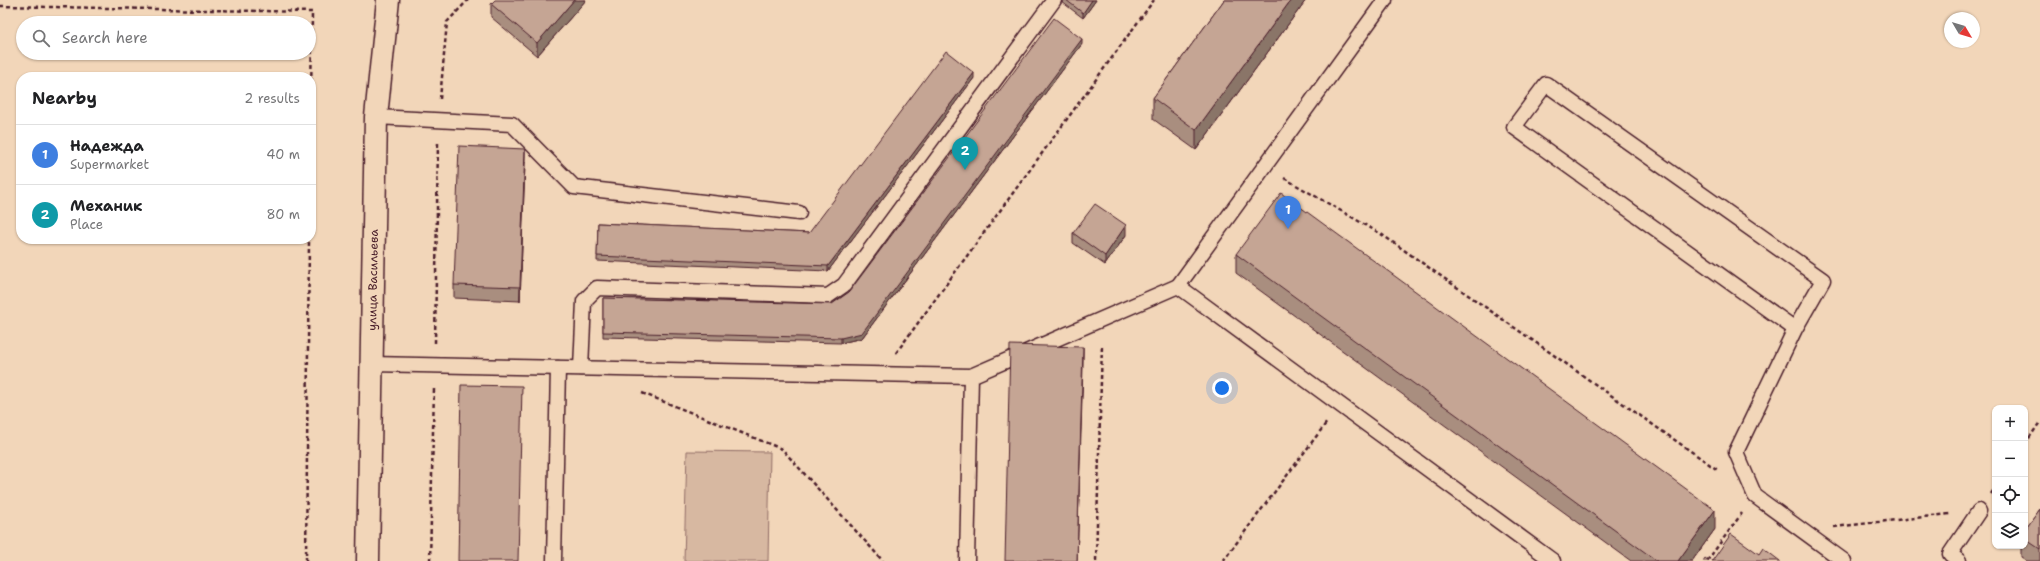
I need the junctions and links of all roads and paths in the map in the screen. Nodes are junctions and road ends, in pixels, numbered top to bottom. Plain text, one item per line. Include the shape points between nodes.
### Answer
1 (388, 0) edge
2 (468, 0) edge
3 (1054, 0) edge
4 (1154, 0) edge
5 (1385, 0) edge
6 (0, 6) edge
7 (312, 16) edge
8 (311, 60) edge
9 (311, 72) edge
10 (376, 117) junction
11 (438, 120) junction
12 (1264, 166) junction
13 (800, 213) dead end
14 (310, 244) edge
15 (1178, 286) junction
16 (1103, 318) junction
17 (1795, 329) junction
18 (371, 364) junction
19 (434, 365) junction
20 (558, 368) junction
21 (581, 368) junction
22 (881, 374) junction
23 (971, 376) junction
24 (638, 391) dead end
25 (1340, 405) junction
26 (2040, 422) edge
27 (2027, 441) edge
28 (1722, 473) dead end
29 (1755, 496) junction
30 (1980, 511) joint
31 (1802, 530) junction
32 (306, 561) edge
33 (368, 561) edge
34 (430, 561) edge
35 (554, 561) edge
36 (883, 561) edge
37 (967, 561) edge
38 (1096, 561) edge
39 (1223, 561) edge
40 (1553, 561) edge
41 (1707, 561) edge
42 (1844, 561) edge
43 (1959, 561) edge

1 - 10 street, улица Васильева
2 - 11 path via 447,22
3 - 21 lane via 844,285 828,296 597,288 584,301
4 - 22 path
5 - 12 lane
6 - 7 path via 312,12
8 - 9 path
10 - 11 lane
10 - 18 street, улица Васильева
11 - 13 lane via 512,124 574,187
11 - 19 path
12 - 15 lane
12 - 28 path via 1381,234
14 - 32 path
15 - 16 lane
15 - 25 lane
16 - 23 lane
16 - 38 path
17 - 17 lane via 1823,280 1546,84 1514,127
17 - 29 lane via 1736,452
18 - 19 lane
18 - 33 street, улица Васильева
19 - 20 lane
19 - 34 path
20 - 21 lane
20 - 35 lane
21 - 22 lane
22 - 23 lane
23 - 37 lane
24 - 36 path via 782,449
25 - 39 path
25 - 40 lane
26 - 27 path
29 - 31 lane
29 - 41 path
30 - 31 path
30 - 43 lane via 1950,554
31 - 42 lane

